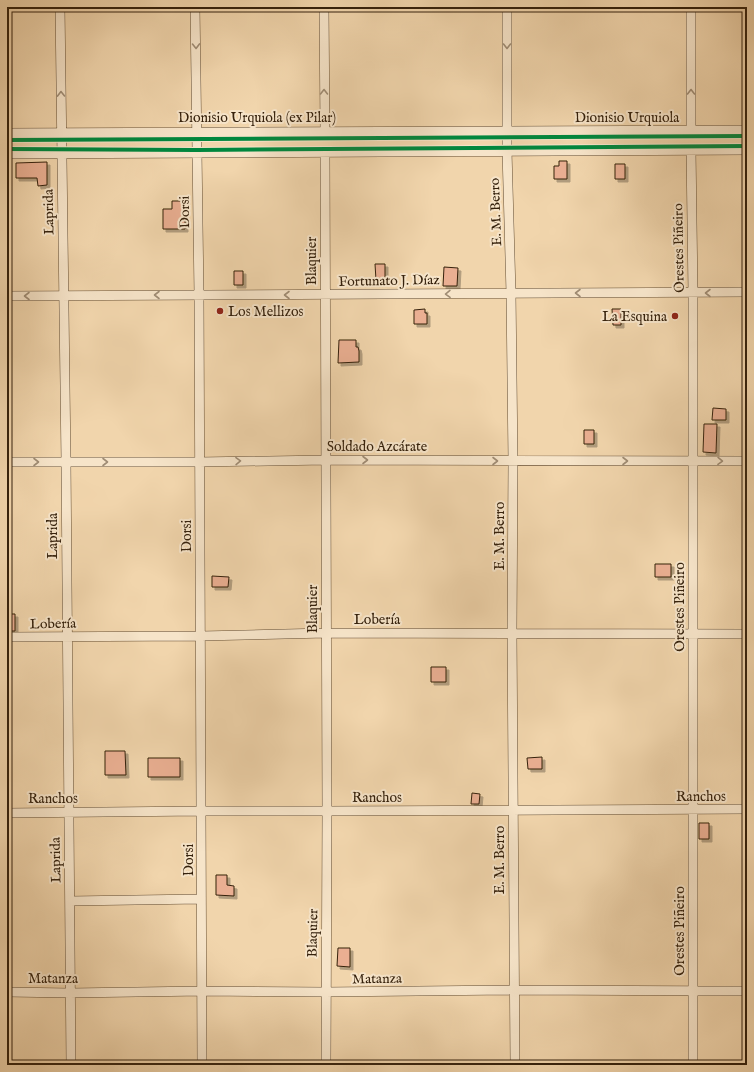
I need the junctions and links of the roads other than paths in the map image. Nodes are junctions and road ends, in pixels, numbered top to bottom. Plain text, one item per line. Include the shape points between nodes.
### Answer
1 (60, 7) edge
2 (195, 7) edge
3 (324, 7) edge
4 (507, 7) edge
5 (691, 7) edge
6 (747, 130) edge
7 (325, 131) junction
8 (507, 131) junction
9 (691, 131) junction
10 (197, 132) junction
11 (7, 133) edge
12 (61, 133) junction
13 (691, 150) junction
14 (747, 150) edge
15 (507, 151) junction
16 (325, 152) junction
17 (7, 154) edge
18 (61, 154) junction
19 (197, 154) junction
20 (747, 292) edge
21 (511, 293) junction
22 (693, 293) junction
23 (63, 295) junction
24 (199, 295) junction
25 (326, 295) junction
26 (7, 296) edge
27 (326, 460) junction
28 (66, 461) junction
29 (513, 461) junction
30 (693, 461) junction
31 (7, 462) edge
32 (199, 462) junction
33 (747, 462) edge
34 (326, 633) junction
35 (512, 633) junction
36 (693, 634) junction
37 (747, 634) edge
38 (201, 636) junction
39 (7, 637) edge
40 (67, 637) junction
41 (693, 810) junction
42 (747, 810) edge
43 (202, 811) junction
44 (327, 811) junction
45 (513, 811) junction
46 (68, 812) junction
47 (7, 813) edge
48 (201, 899) junction
49 (70, 901) junction
50 (514, 990) junction
51 (202, 991) junction
52 (747, 991) edge
53 (7, 992) edge
54 (325, 992) junction
55 (693, 992) junction
56 (70, 993) junction
57 (71, 1065) edge
58 (202, 1065) edge
59 (326, 1065) edge
60 (515, 1065) edge
61 (693, 1065) edge

12 -> 1 street, Laprida
2 -> 10 street, Dorsi
7 -> 3 street
4 -> 8 street, E. M. Berro
9 -> 5 street
6 - 9 street, Dionisio Urquiola
7 - 8 street, Dionisio Urquiola (ex Pilar)
7 - 10 street, Dionisio Urquiola (ex Pilar)
8 - 9 street, Dionisio Urquiola
8 - 15 street, E. M. Berro
10 - 12 street, Dionisio Urquiola (ex Pilar)
10 - 19 street, Dorsi
11 - 12 street, Dionisio Urquiola (ex Pilar)
12 - 18 street, Laprida
13 - 14 street
13 - 15 street
13 - 22 street, Orestes Piñeiro
15 - 16 street
15 - 21 street, E. M. Berro
16 - 19 street
16 - 25 street, Blaquier
17 - 18 street
18 - 19 street
18 - 23 street, Laprida
19 - 24 street, Dorsi
20 -> 22 street, Fortunato J. Díaz
22 -> 21 street, Fortunato J. Díaz
21 -> 25 street, Fortunato J. Díaz
21 - 29 street, E. M. Berro
22 - 30 street, Orestes Piñeiro
24 -> 23 street, Fortunato J. Díaz
23 -> 26 street, Fortunato J. Díaz
23 - 28 street, Laprida
25 -> 24 street, Fortunato J. Díaz
24 - 32 street, Dorsi
25 - 27 street, Blaquier
27 -> 29 street, Soldado Azcárate
32 -> 27 street, Soldado Azcárate
27 - 34 street, Blaquier
31 -> 28 street, Soldado Azcárate
28 -> 32 street, Soldado Azcárate
28 - 40 street, Laprida
29 -> 30 street, Soldado Azcárate
29 - 35 street, E. M. Berro
30 -> 33 street, Soldado Azcárate
30 - 36 street, Orestes Piñeiro
32 - 38 street, Dorsi
34 - 35 street, Lobería
34 - 38 street, Lobería
34 - 44 street, Blaquier
35 - 36 street, Lobería
35 - 45 street, E. M. Berro
36 - 37 street, Lobería
36 - 41 street, Orestes Piñeiro
38 - 40 street, Lobería
38 - 43 street, Dorsi
39 - 40 street, Lobería
40 - 46 street, Laprida
41 - 42 street, Ranchos
41 - 45 street, Ranchos
41 - 55 street, Orestes Piñeiro
43 - 44 street, Ranchos
43 - 46 street, Ranchos
43 - 48 street, Dorsi
44 - 45 street, Ranchos
44 - 54 street, Blaquier
45 - 50 street, E. M. Berro
46 - 47 street, Ranchos
46 - 49 street, Laprida
48 - 49 street
48 - 51 street, Dorsi
49 - 56 street, Laprida
50 - 54 street, Matanza
50 - 55 street, Matanza
50 - 60 street, E. M. Berro
51 - 54 street, Matanza
51 - 56 street, Matanza
51 - 58 street, Dorsi
52 - 55 street, Matanza
53 - 56 street, Matanza
54 - 59 street, Blaquier
55 - 61 street, Orestes Piñeiro
56 - 57 street, Laprida

